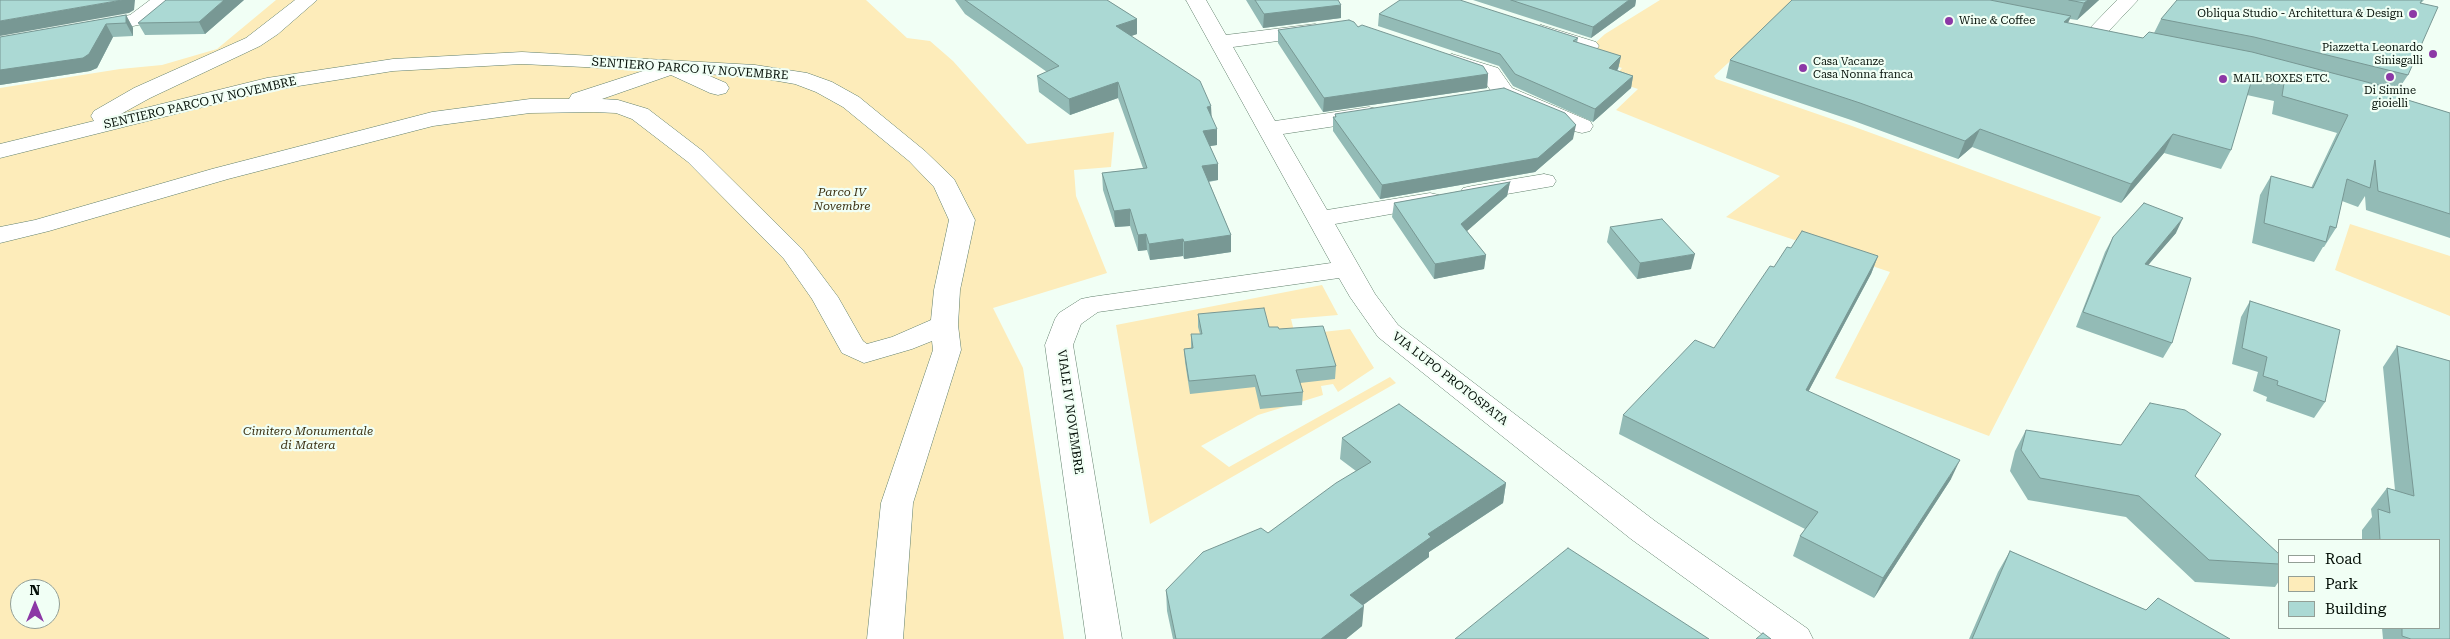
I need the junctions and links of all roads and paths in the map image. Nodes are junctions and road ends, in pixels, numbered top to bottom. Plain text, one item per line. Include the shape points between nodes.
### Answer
1 (163, 0) edge
2 (307, 0) edge
3 (1196, 0) edge
4 (2128, 0) edge
5 (1523, 25) edge
6 (1339, 27) edge
7 (78, 31) edge
8 (2098, 31) edge
9 (1220, 42) junction
10 (1589, 46) edge
11 (1433, 54) edge
12 (669, 66) junction
13 (718, 88) dead end
14 (567, 104) junction
15 (1387, 111) edge
16 (1582, 126) dead end
17 (1270, 129) junction
18 (75, 131) junction
19 (0, 151) edge
20 (1544, 181) dead end
21 (1320, 219) junction
22 (40, 226) junction
23 (0, 235) edge
24 (0, 252) edge
25 (1348, 269) junction
26 (944, 325) junction
27 (885, 639) edge
28 (1104, 639) edge
29 (1795, 639) edge

1 - 7 street via 136,20
2 - 18 street via 253,42 142,93
3 - 9 street, VIA LUPO PROTOSPATA
4 - 8 street
5 - 10 street
6 - 9 street
9 - 17 street, VIA LUPO PROTOSPATA
11 - 16 street via 1490,73 1495,95
12 - 13 street
12 - 14 street via 659,73
12 - 18 street, SENTIERO PARCO IV NOVEMBRE via 522,58 393,65 267,85
12 - 26 street, SENTIERO PARCO IV NOVEMBRE via 755,71 799,78 824,87 851,102 917,156 945,184 962,220 947,290
14 - 22 street via 432,119 220,174
14 - 26 street via 618,107 640,114 696,157 793,254 825,297 852,348 864,354 902,343
15 - 17 street
17 - 21 street, VIA LUPO PROTOSPATA
18 - 19 street, SENTIERO PARCO IV NOVEMBRE
20 - 21 street
21 - 25 street, VIA LUPO PROTOSPATA
22 - 23 street
22 - 24 street via 39,232
25 - 28 street, VIALE IV NOVEMBRE via 1091,305 1070,319 1059,345
25 - 29 street, VIA LUPO PROTOSPATA via 1363,297 1388,331 1642,530
26 - 27 street, SENTIERO PARCO IV NOVEMBRE via 947,350 898,503

